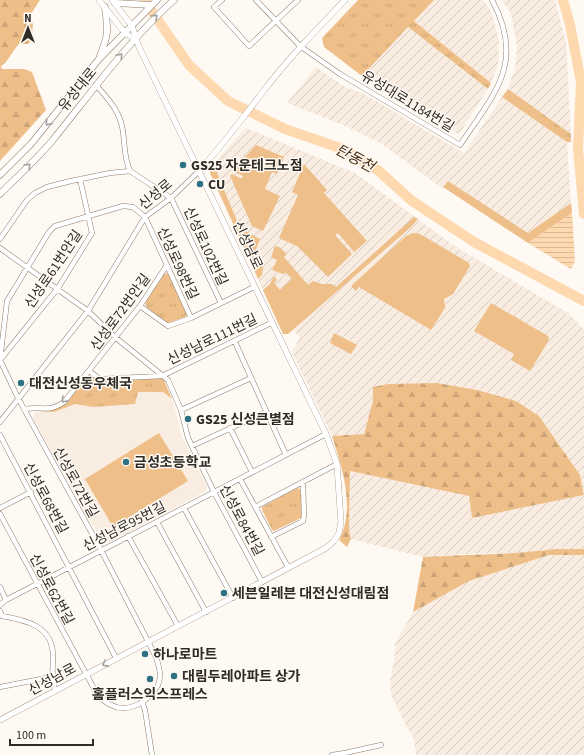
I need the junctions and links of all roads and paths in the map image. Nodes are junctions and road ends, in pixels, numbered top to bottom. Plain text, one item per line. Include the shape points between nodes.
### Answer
1 (99, 0) edge
2 (157, 0) edge
3 (174, 0) edge
4 (222, 0) edge
5 (256, 0) edge
6 (298, 0) edge
7 (345, 0) edge
8 (492, 0) edge
9 (113, 2) edge
10 (151, 5) junction
11 (105, 7) junction
12 (276, 21) junction
13 (132, 26) junction
14 (125, 32) junction
15 (135, 38) junction
16 (300, 46) junction
17 (99, 59) junction
18 (96, 84) junction
19 (130, 171) junction
20 (199, 171) junction
21 (0, 175) edge
22 (80, 179) junction
23 (0, 194) edge
24 (171, 198) junction
25 (87, 216) junction
26 (144, 217) junction
27 (0, 239) edge
28 (0, 248) edge
29 (167, 265) junction
30 (27, 267) junction
31 (254, 287) junction
32 (58, 288) junction
33 (221, 303) junction
34 (140, 306) junction
35 (88, 311) junction
36 (190, 318) junction
37 (271, 323) junction
38 (116, 338) junction
39 (235, 342) junction
40 (0, 360) edge
41 (89, 371) junction
42 (162, 376) junction
43 (251, 378) junction
44 (18, 398) junction
45 (24, 410) junction
46 (181, 410) junction
47 (266, 412) junction
48 (0, 422) edge
49 (230, 428) junction
50 (326, 434) junction
51 (0, 435) edge
52 (192, 446) junction
53 (286, 455) junction
54 (336, 464) junction
55 (252, 472) junction
56 (240, 479) junction
57 (303, 482) junction
58 (31, 492) junction
59 (214, 492) junction
60 (255, 507) junction
61 (0, 508) edge
62 (184, 508) junction
63 (0, 514) edge
64 (157, 522) junction
65 (128, 536) junction
66 (271, 537) junction
67 (101, 550) junction
68 (70, 567) junction
69 (288, 567) junction
70 (262, 582) junction
71 (36, 584) junction
72 (0, 587) edge
73 (233, 598) junction
74 (6, 600) junction
75 (0, 605) edge
76 (0, 610) edge
77 (206, 612) junction
78 (1, 616) edge
79 (178, 626) junction
80 (148, 641) junction
81 (116, 658) junction
82 (86, 674) junction
83 (51, 677) junction
84 (0, 687) edge
85 (55, 690) junction
86 (142, 702) junction
87 (0, 720) edge
88 (381, 745) dead end
89 (345, 754) edge
90 (152, 755) edge
91 (332, 755) edge

1 - 11 street
2 - 10 main road, 유성대로
15 -> 3 main road, 유성대로
4 - 12 street via 214,7 249,46
5 - 12 street, 유성대로1184번길
6 - 12 street
7 - 16 street, 신성로
8 - 16 street, 유성대로1184번길 via 504,28 507,44 504,71 500,84 460,145 340,74
9 - 10 main road via 125,5
9 - 13 street
10 - 13 main road, 유성대로
11 - 14 street
11 - 17 main road via 109,30
12 - 16 street, 유성대로1184번길
13 - 14 main road, 유성대로
13 - 15 street, 신성남로
14 - 15 street
14 - 17 main road, 유성대로
18 -> 15 main road, 유성대로
15 - 20 street, 신성남로
16 - 20 street, 신성로
17 -> 21 main road, 유성대로 via 31,144
18 - 19 street via 117,110 124,132 124,159
23 -> 18 main road, 유성대로 via 51,143
19 - 22 street
19 - 24 street
20 - 24 street, 신성로
20 - 31 street, 신성남로
22 - 25 street, 신성로61번안길
22 - 27 street via 47,187 35,193 27,200
24 - 26 street, 신성로
24 - 33 street, 신성로102번길
25 - 26 street via 123,206 133,207
25 - 30 street via 55,226
25 - 32 street, 신성로61번안길 via 92,233
26 - 29 street, 신성로98번길
26 - 35 street, 신성로
28 - 30 street, 신성로84번길
29 - 34 street, 신성로72번안길
29 - 36 street, 신성로98번길
30 - 32 street, 신성로84번길
30 - 40 street via 7,301
31 - 33 street
31 - 37 street, 신성남로
32 - 35 street, 신성로84번길
32 - 40 street, 신성로61번안길
33 - 36 street
34 - 36 street via 168,326
34 - 38 street, 신성로72번안길
35 - 38 street, 신성로84번길
35 - 44 street, 신성로
37 - 39 street, 신성남로111번길
37 - 50 street, 신성남로
38 - 41 street, 신성로72번안길
38 - 42 street, 신성로84번길
39 - 42 street, 신성남로111번길
39 - 43 street
40 - 44 street, 신성로72번길
41 - 42 street, 신성로72번안길 via 100,379
41 -> 45 street, 신성로72번안길 via 64,402 52,409
42 - 46 street, 신성로84번길 via 168,380
43 - 46 street
43 - 47 street
44 - 45 street, 신성로72번길
44 - 48 street, 신성로
45 - 67 street, 신성로72번길
46 - 52 street, 신성로84번길
47 - 49 street
47 - 53 street
49 - 52 street
49 - 55 street
50 - 53 street, 신성남로95번길
50 - 54 street, 신성남로
51 - 58 street, 신성로68번길
52 - 59 street, 신성로84번길
53 - 55 street, 신성남로95번길
54 - 57 street
54 - 69 street, 신성남로 via 341,522 339,533 326,548
55 - 56 street, 신성남로95번길
56 - 59 street, 신성남로95번길
56 - 60 street
57 - 60 street
57 - 66 street via 302,521
58 - 61 street
58 - 68 street, 신성로68번길
59 - 62 street, 신성남로95번길
59 - 70 street, 신성로84번길
60 - 66 street
62 - 64 street, 신성남로95번길
62 - 73 street
63 - 71 street, 신성로62번길
64 - 65 street, 신성남로95번길
64 - 77 street
65 - 67 street, 신성남로95번길
65 - 79 street
66 - 69 street
67 - 68 street, 신성남로95번길
67 - 80 street, 신성로72번길
68 - 71 street, 신성남로95번길
68 - 81 street, 신성로68번길
69 - 70 street, 신성남로
70 - 73 street, 신성남로
71 - 74 street, 신성남로95번길
71 - 82 street, 신성로62번길
72 - 74 street
73 - 77 street, 신성남로
74 - 75 street, 신성남로95번길
76 - 78 street
77 - 79 street, 신성남로
78 - 83 street via 30,622 41,628 52,646
79 - 80 street, 신성남로
80 - 81 street, 신성남로
80 - 86 street via 159,666 160,676 158,684
81 -> 82 street, 신성남로
82 - 85 street, 신성남로
82 - 86 street, 신성남로 via 98,696 112,706 125,707
83 - 84 street
83 - 85 street
85 - 87 street, 신성남로
86 - 90 street
88 - 89 street
89 - 91 street

